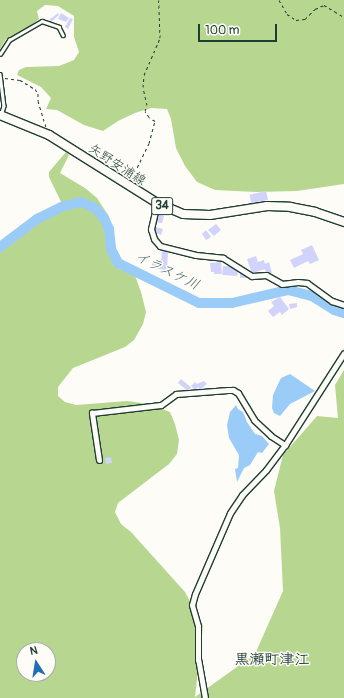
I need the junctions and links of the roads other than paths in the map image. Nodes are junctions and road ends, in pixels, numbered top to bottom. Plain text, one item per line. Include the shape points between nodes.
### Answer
1 (63, 35) dead end
2 (0, 54) edge
3 (0, 76) edge
4 (1, 115) edge
5 (156, 203) junction
6 (344, 222) edge
7 (344, 305) edge
8 (344, 353) edge
9 (285, 445) junction
10 (98, 460) dead end
11 (205, 698) edge

1 - 2 lane via 59,27 42,22 9,40
3 - 4 lane via 4,106
4 - 5 main road, 矢野安浦線 / 34 via 49,135
5 - 6 main road, 矢野安浦線 / 34 via 183,214 196,216 267,206 290,207 316,212
5 - 7 street via 151,229 154,239 160,246 196,255 223,258 252,276 266,275 282,284 307,283 332,301
8 - 9 street
9 - 10 street via 254,420 238,393 233,390 176,394 161,405 92,412
9 - 11 street via 230,513 195,594 192,605 198,626 198,660

